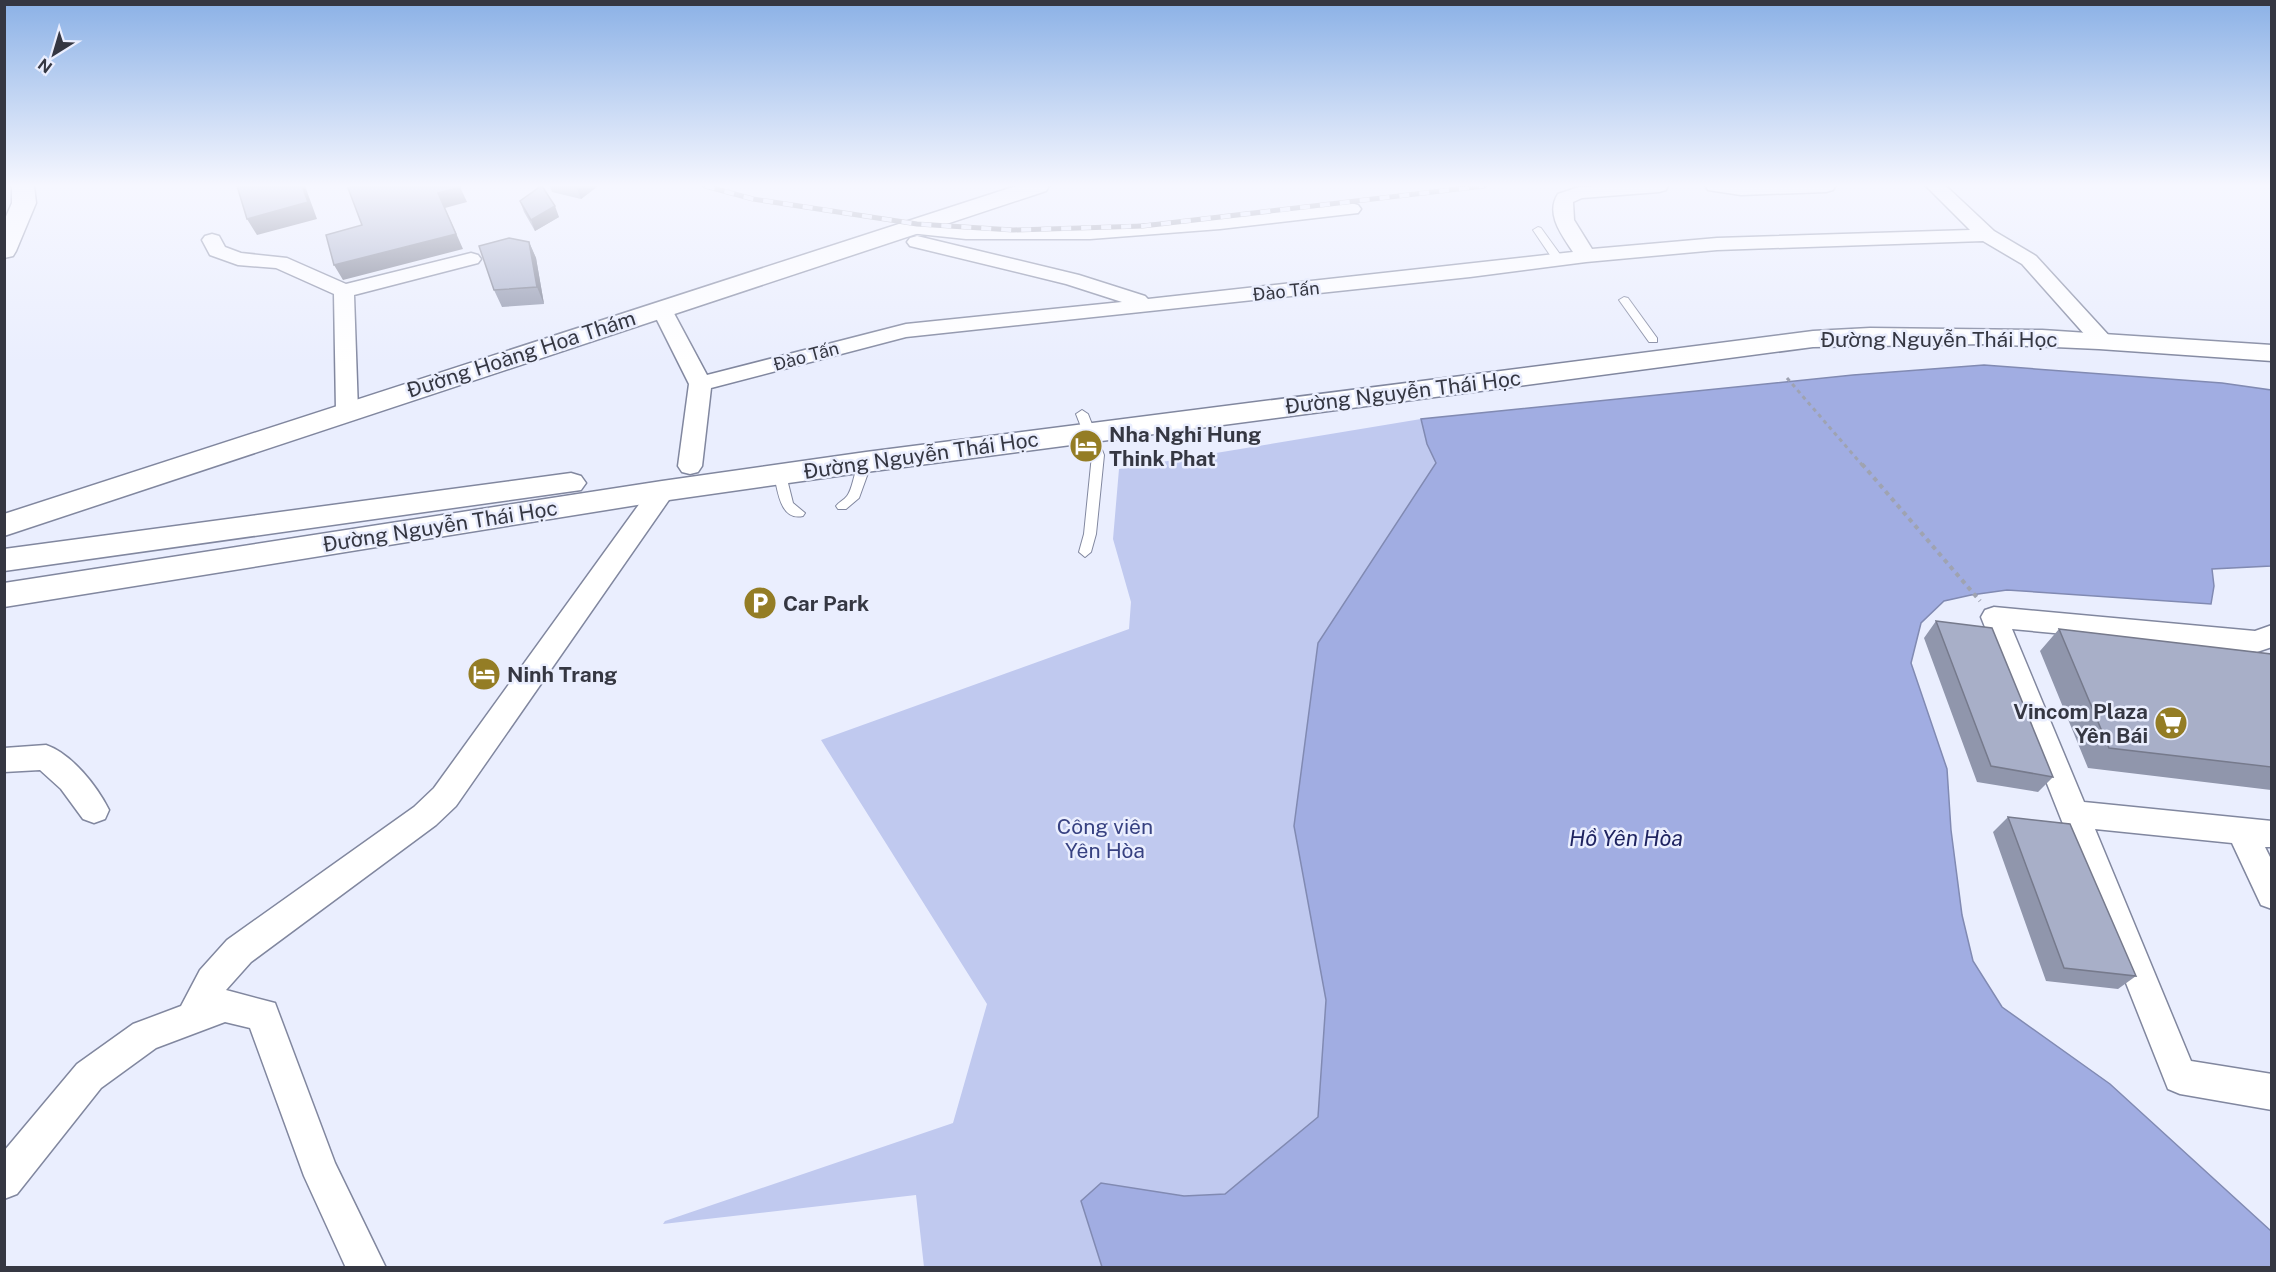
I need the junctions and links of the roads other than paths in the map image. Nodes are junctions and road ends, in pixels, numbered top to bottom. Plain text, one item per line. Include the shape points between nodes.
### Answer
1 (215, 245) edge
2 (852, 245) edge
3 (935, 245) edge
4 (1549, 245) edge
5 (1580, 245) edge
6 (1701, 245) edge
7 (2004, 245) edge
8 (1586, 256) junction
9 (471, 259) dead end
10 (1558, 259) junction
11 (344, 291) junction
12 (1624, 300) dead end
13 (1148, 303) junction
14 (662, 308) junction
15 (2095, 331) junction
16 (2271, 337) edge
17 (1653, 340) junction
18 (2271, 353) edge
19 (700, 384) junction
20 (347, 411) junction
21 (1086, 423) junction
22 (866, 462) junction
23 (690, 466) junction
24 (780, 475) junction
25 (662, 490) junction
26 (842, 506) dead end
27 (799, 513) dead end
28 (4, 525) edge
29 (1085, 552) dead end
30 (4, 560) edge
31 (4, 595) edge
32 (2271, 635) edge
33 (4, 760) edge
34 (94, 810) dead end
35 (2074, 814) junction
36 (2257, 832) edge
37 (2271, 895) edge
38 (193, 1018) junction
39 (2271, 1092) edge
40 (4, 1181) edge
41 (367, 1268) edge

1 - 11 street via 218,251 238,259 280,262
2 - 14 main road, Đường Hoàng Hoa Thám
3 - 13 street via 1072,279
4 - 10 lane
5 - 8 street
6 - 8 street, Đào Tấn
7 - 15 street via 2029,260
8 - 10 street, Đào Tấn
9 - 11 street
10 - 13 street, Đào Tấn
11 - 20 street
12 - 17 lane
13 - 19 street, Đào Tấn via 906,331
14 - 19 street
14 - 20 main road, Đường Hoàng Hoa Thám
15 - 16 main road, Đường Nguyễn Thái Học
15 - 17 main road, Đường Nguyễn Thái Học via 1978,317 1874,318 1797,322
15 - 18 main road, Đường Nguyễn Thái Học
15 - 21 main road, Đường Nguyễn Thái Học via 1813,339
17 - 21 main road, Đường Nguyễn Thái Học
19 - 23 street
20 - 28 main road, Đường Hoàng Hoa Thám
21 - 22 main road, Đường Nguyễn Thái Học
21 - 23 main road, Đường Nguyễn Thái Học
21 - 29 lane via 1098,454
22 - 24 main road, Đường Nguyễn Thái Học
22 - 26 lane via 853,498
23 - 30 main road, Đường Nguyễn Thái Học
24 - 25 main road, Đường Nguyễn Thái Học
24 - 27 lane via 787,505
25 - 31 main road, Đường Nguyễn Thái Học
25 - 38 street via 445,797 425,816 239,951 212,981
32 - 35 street via 2257,642 1994,617
33 - 34 street via 46,757
35 - 36 street
35 - 39 street via 2180,1077
36 - 37 street
38 - 40 street via 145,1035 89,1076
38 - 41 street via 225,1006 263,1015 289,1092 344,1225

